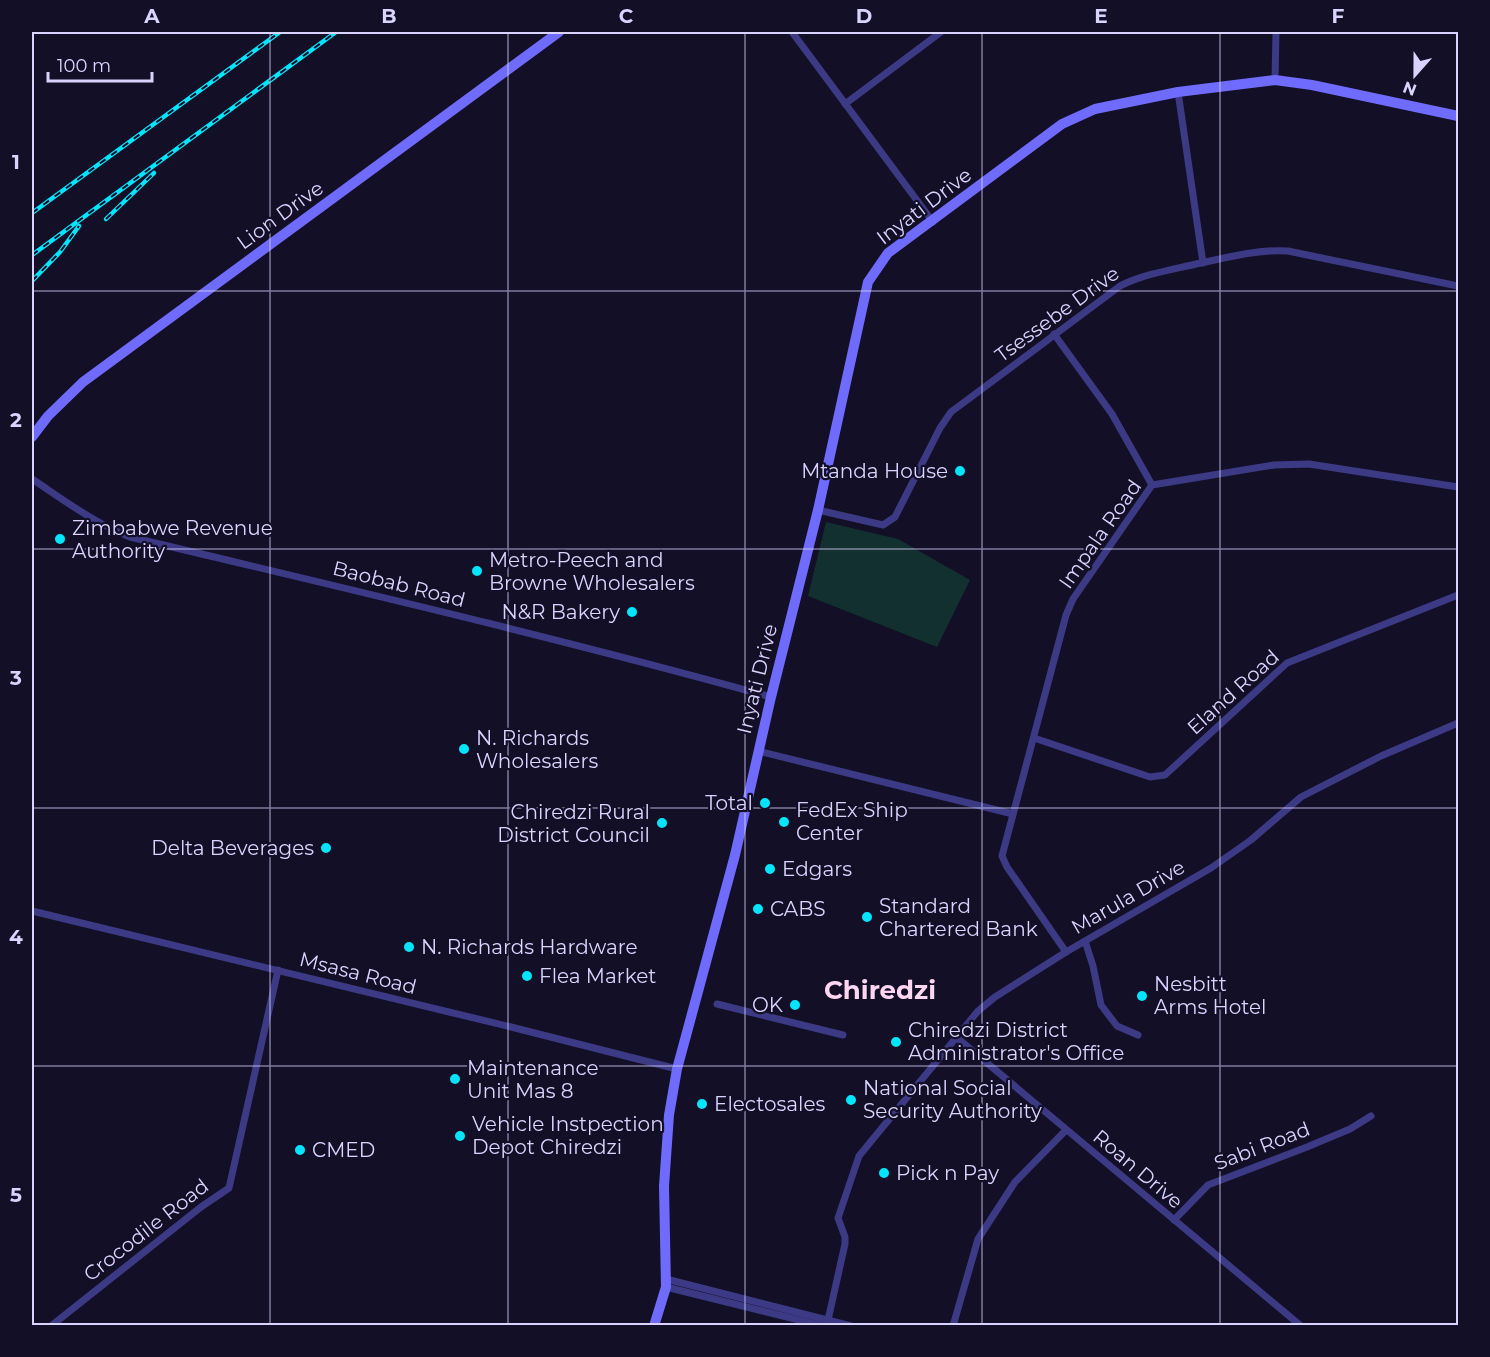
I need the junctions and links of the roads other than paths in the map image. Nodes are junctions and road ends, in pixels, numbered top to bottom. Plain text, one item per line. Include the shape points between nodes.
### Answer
1 (559, 32) edge
2 (792, 32) edge
3 (941, 32) edge
4 (1276, 32) edge
5 (1275, 80) junction
6 (1178, 92) junction
7 (846, 104) junction
8 (1458, 116) edge
9 (933, 222) junction
10 (1203, 263) junction
11 (1458, 286) edge
12 (1054, 334) junction
13 (32, 437) edge
14 (32, 479) edge
15 (1152, 485) junction
16 (1458, 487) edge
17 (818, 510) junction
18 (1458, 595) edge
19 (771, 697) junction
20 (1458, 723) edge
21 (1034, 738) junction
22 (758, 751) junction
23 (1012, 814) junction
24 (32, 911) edge
25 (1085, 941) junction
26 (1066, 952) junction
27 (278, 970) junction
28 (717, 1004) dead end
29 (843, 1035) dead end
30 (1138, 1035) dead end
31 (956, 1037) junction
32 (677, 1069) junction
33 (1371, 1116) dead end
34 (1066, 1130) junction
35 (1174, 1220) junction
36 (666, 1283) junction
37 (826, 1323) edge
38 (51, 1326) edge
39 (654, 1326) edge
40 (851, 1326) edge
41 (953, 1326) edge
42 (1301, 1326) edge

1 - 13 street, Lion Drive via 83,382
2 - 7 street
3 - 7 street
4 - 5 street
5 - 6 street, Inyati Drive
5 - 8 street, Inyati Drive via 1312,84
6 - 9 street, Inyati Drive via 1095,109 1062,124
6 - 10 street
7 - 9 street
9 - 17 street, Inyati Drive via 888,253 868,282
10 - 11 street, Tsessebe Drive via 1254,252 1288,251
10 - 12 street, Tsessebe Drive via 1138,277
12 - 15 street via 1112,414
12 - 17 street, Tsessebe Drive via 951,412 895,517 883,525
14 - 19 street, Baobab Road via 112,530 130,537 507,627
15 - 16 street, Impala Road via 1274,465 1309,464
15 - 21 street, Impala Road via 1073,599
17 - 19 street, Inyati Drive
18 - 21 street, Eland Road via 1287,663 1166,775 1150,777
19 - 22 street, Inyati Drive
20 - 25 street, Marula Drive via 1301,797 1211,868
21 - 23 street, Impala Road
22 - 23 street
22 - 32 street, Inyati Drive via 708,960
23 - 26 street, Impala Road via 1002,856
24 - 27 street, Msasa Road
25 - 26 street, Marula Drive
25 - 30 street via 1101,1005 1117,1026
26 - 31 street, Marula Drive via 995,997
27 - 32 street, Msasa Road
27 - 38 street, Crocodile Road via 229,1188
28 - 29 street
31 - 34 street, Roan Drive
31 - 37 street, Marula Drive via 859,1156 838,1218 845,1244
32 - 36 street, Inyati Drive via 665,1174
33 - 35 street, Sabi Road via 1350,1129 1208,1185
34 - 35 street, Roan Drive
34 - 41 street via 1015,1182 978,1239
35 - 42 street, Roan Drive
36 - 37 street
36 - 39 street, Inyati Drive
37 - 40 street

